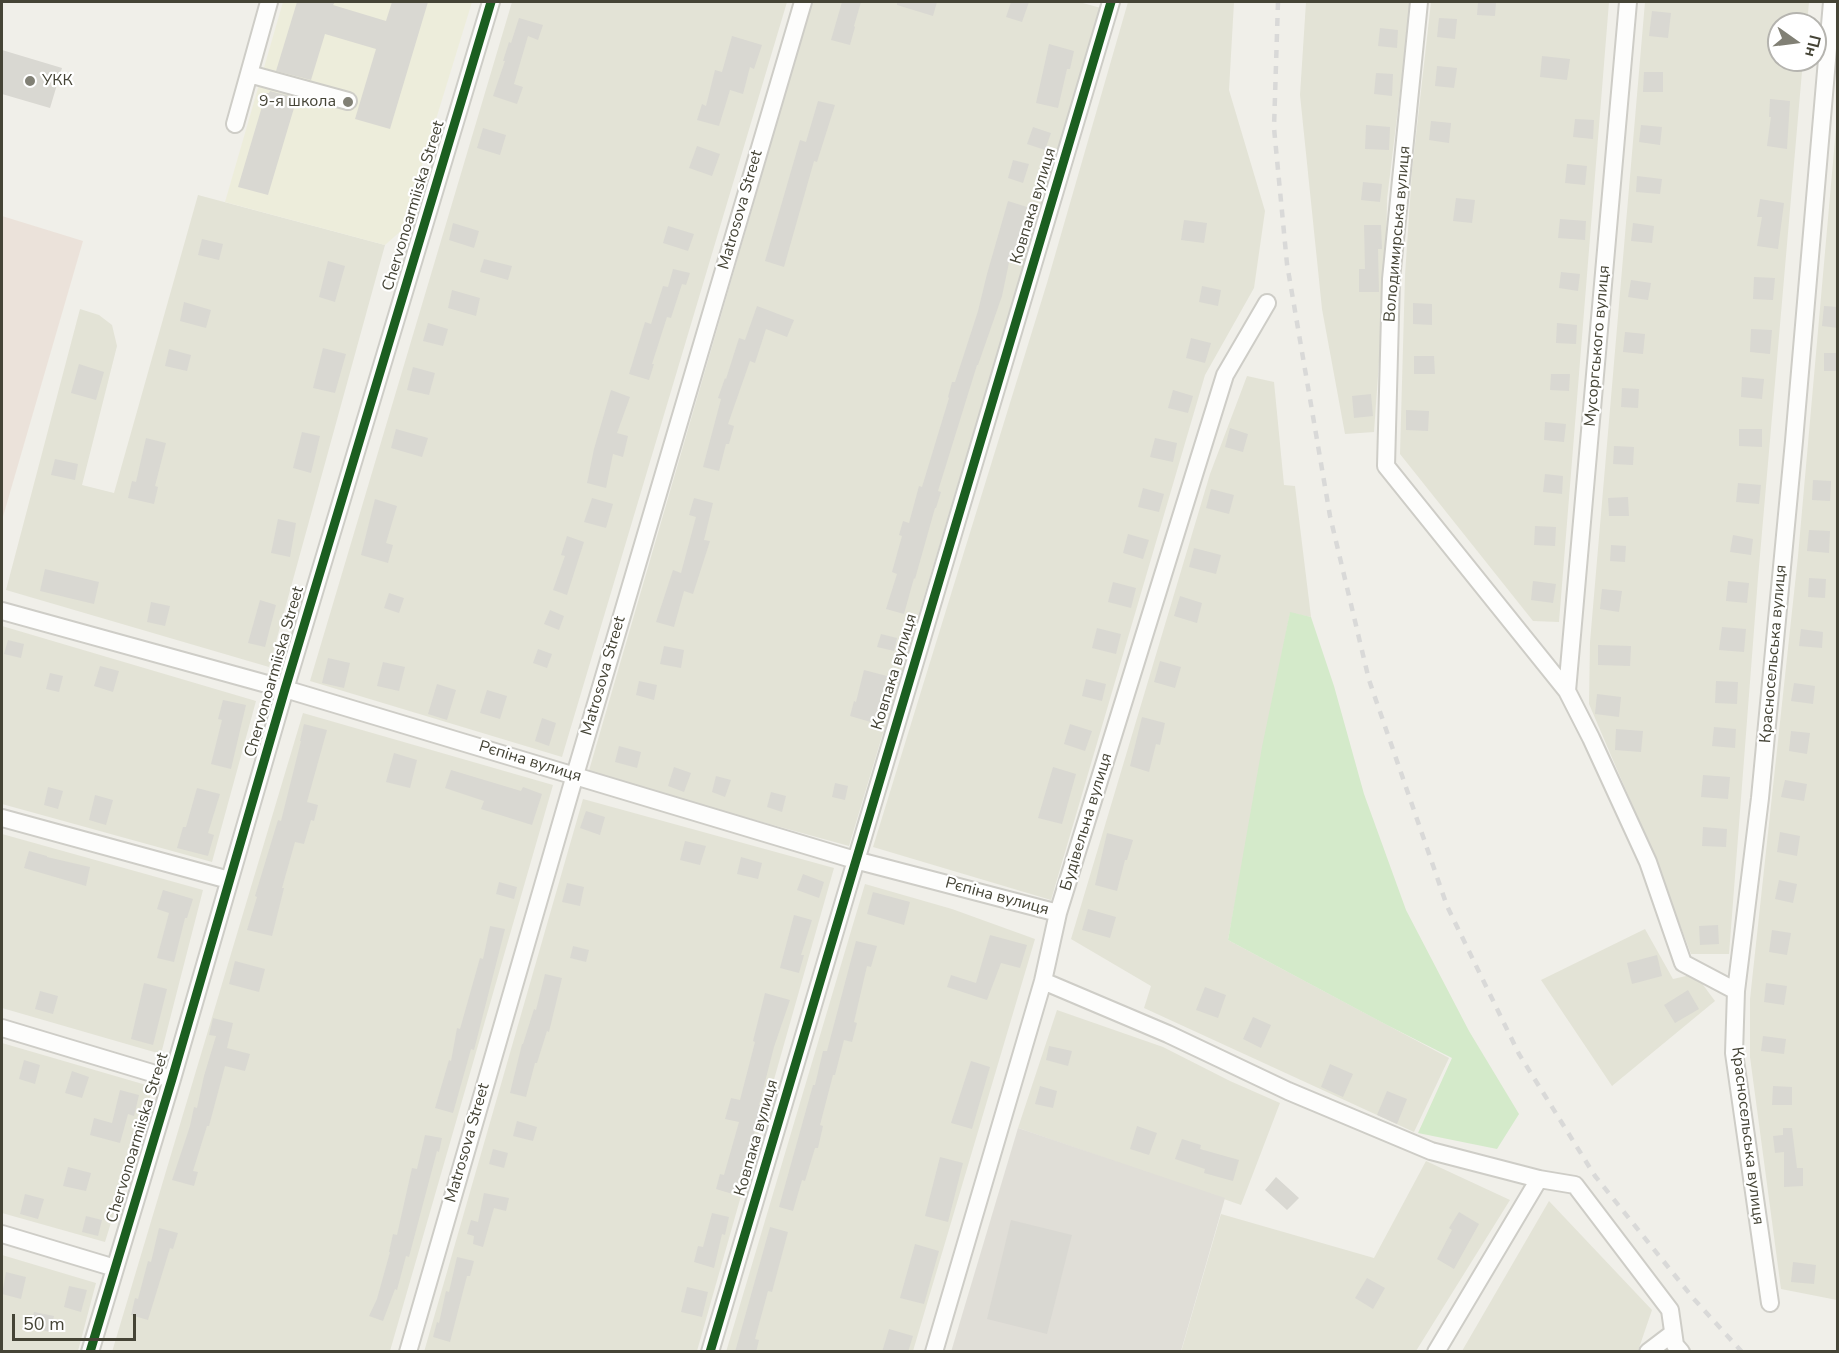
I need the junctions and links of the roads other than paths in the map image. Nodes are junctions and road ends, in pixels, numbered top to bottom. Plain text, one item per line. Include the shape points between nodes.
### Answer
1 (269, 2) edge
2 (490, 2) edge
3 (803, 2) edge
4 (1111, 2) edge
5 (1419, 2) edge
6 (1629, 2) edge
7 (1832, 2) edge
8 (249, 74) junction
9 (348, 100) dead end
10 (235, 124) dead end
11 (1267, 303) dead end
12 (2, 610) edge
13 (285, 689) junction
14 (1567, 691) junction
15 (574, 776) junction
16 (2, 818) edge
17 (855, 860) junction
18 (229, 880) junction
19 (1058, 913) junction
20 (1043, 981) junction
21 (1736, 991) junction
22 (2, 1028) edge
23 (172, 1079) junction
24 (1539, 1179) junction
25 (2, 1234) edge
26 (115, 1268) junction
27 (1770, 1304) dead end
28 (1674, 1333) junction
29 (90, 1352) edge
30 (408, 1352) edge
31 (710, 1352) edge
32 (934, 1352) edge
33 (1436, 1352) edge
34 (1648, 1352) edge
35 (1681, 1352) edge

1 - 8 street
2 - 13 street, Chervonoarmiiska Street
3 - 15 street, Matrosova Street
4 - 17 street, Ковпака вулиця
5 - 14 street, Володимирська вулиця via 1391,279 1386,466
6 - 14 street, Мусоргського вулиця
7 - 21 street, Красносельська вулиця via 1762,787
8 - 9 street
8 - 10 street
11 - 19 street, Будівельна вулиця via 1225,375
12 - 13 street, Рєпіна вулиця
13 - 15 street, Рєпіна вулиця
13 - 18 street, Chervonoarmiiska Street
14 - 21 street via 1648,862 1683,963
15 - 17 street, Рєпіна вулиця
15 - 30 street, Matrosova Street
16 - 18 street
17 - 19 street, Рєпіна вулиця
17 - 31 street, Ковпака вулиця
18 - 23 street, Chervonoarmiiska Street
19 - 20 street, Будівельна вулиця
20 - 24 street via 1431,1151
20 - 32 street, Будівельна вулиця
21 - 27 street, Красносельська вулиця via 1734,1053
22 - 23 street
23 - 26 street, Chervonoarmiiska Street
24 - 28 street via 1575,1185 1670,1310
24 - 33 street
25 - 26 street
26 - 29 street, Chervonoarmiiska Street
28 - 34 street
28 - 35 street via 1675,1345

